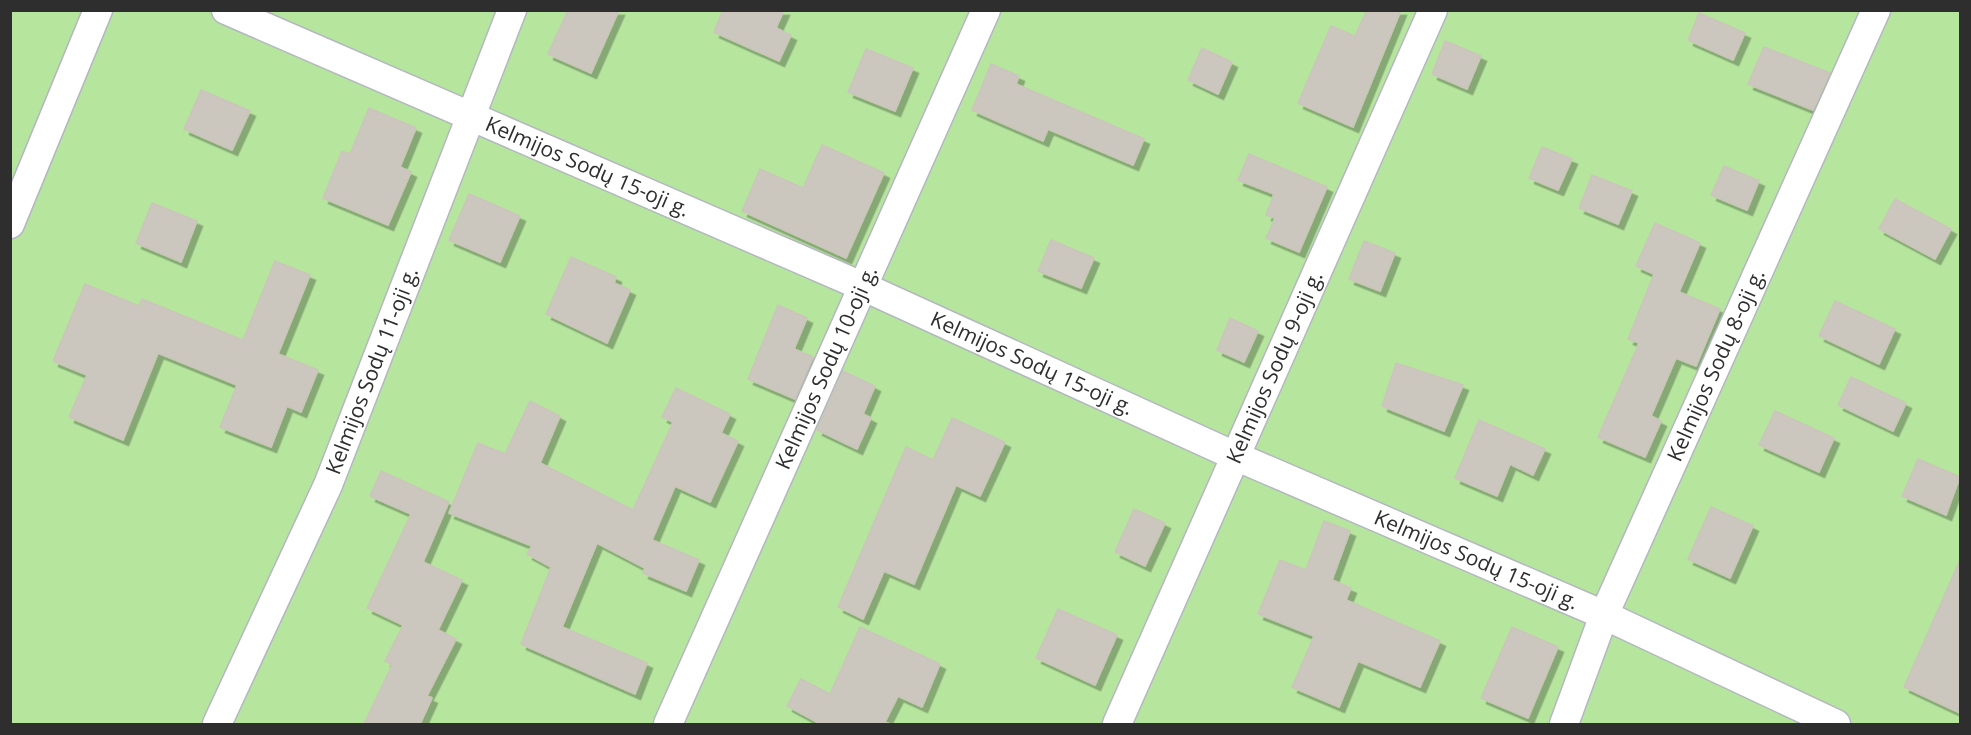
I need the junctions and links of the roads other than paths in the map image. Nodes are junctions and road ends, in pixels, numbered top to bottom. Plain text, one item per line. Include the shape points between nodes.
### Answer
1 (98, 10) edge
2 (226, 10) edge
3 (512, 10) edge
4 (986, 10) edge
5 (1433, 10) edge
6 (1876, 10) edge
7 (470, 115) junction
8 (10, 224) edge
9 (864, 287) junction
10 (1235, 456) junction
11 (1604, 615) junction
12 (217, 724) edge
13 (668, 724) edge
14 (1118, 724) edge
15 (1564, 724) edge
16 (1836, 724) edge

1 - 8 street
2 - 7 street, Kelmijos Sodų 15-oji g.
3 - 7 street, Kelmijos Sodų 11-oji g.
4 - 9 street, Kelmijos Sodų 10-oji g.
5 - 10 street, Kelmijos Sodų 9-oji g.
6 - 11 street, Kelmijos Sodų 8-oji g.
7 - 9 street, Kelmijos Sodų 15-oji g.
7 - 12 street, Kelmijos Sodų 11-oji g. via 328,485
9 - 10 street, Kelmijos Sodų 15-oji g.
9 - 13 street, Kelmijos Sodų 10-oji g.
10 - 11 street, Kelmijos Sodų 15-oji g.
10 - 14 street, Kelmijos Sodų 9-oji g.
11 - 15 street, Kelmijos Sodų 8-oji g.
11 - 16 street, Kelmijos Sodų 15-oji g.

